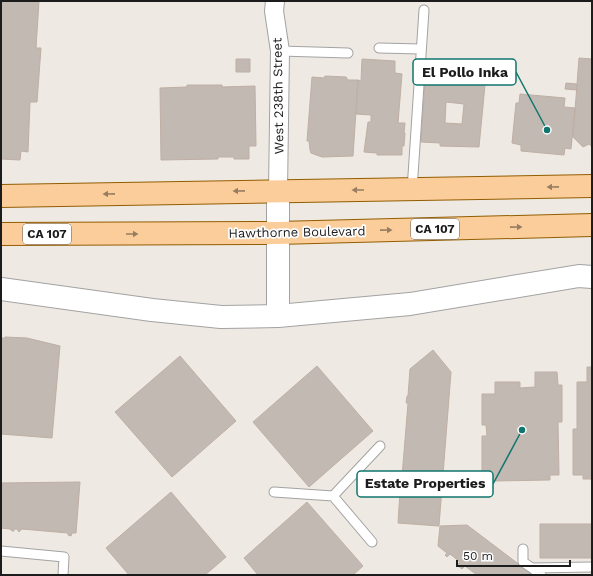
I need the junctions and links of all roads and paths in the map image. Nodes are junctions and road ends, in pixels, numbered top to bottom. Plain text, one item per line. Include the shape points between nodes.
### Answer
1 (275, 1) edge
2 (424, 10) dead end
3 (379, 48) dead end
4 (421, 49) junction
5 (280, 51) junction
6 (348, 53) dead end
7 (592, 186) edge
8 (412, 190) junction
9 (278, 191) junction
10 (1, 196) edge
11 (592, 225) edge
12 (277, 233) junction
13 (1, 234) edge
14 (592, 276) edge
15 (1, 289) edge
16 (278, 316) junction
17 (380, 446) dead end
18 (274, 492) dead end
19 (333, 496) junction
20 (372, 542) dead end
21 (523, 549) dead end
22 (1, 552) edge
23 (592, 567) edge
24 (532, 568) junction
25 (63, 575) edge
26 (541, 575) edge

1 - 5 street, West 238th Street
2 - 4 lane
3 - 4 lane
4 - 8 lane
5 - 6 lane
5 - 9 street, West 238th Street
7 -> 8 main road
8 -> 9 main road
9 -> 10 main road
9 - 12 street
12 -> 11 main road, Hawthorne Boulevard / CA 107
13 -> 12 main road, Hawthorne Boulevard / CA 107
12 - 16 street
14 - 16 street via 410,304
15 - 16 street via 221,317
17 - 19 lane
18 - 19 lane
19 - 20 lane
21 - 24 lane via 523,562
22 - 25 lane via 64,557
23 - 24 lane
24 - 26 lane

